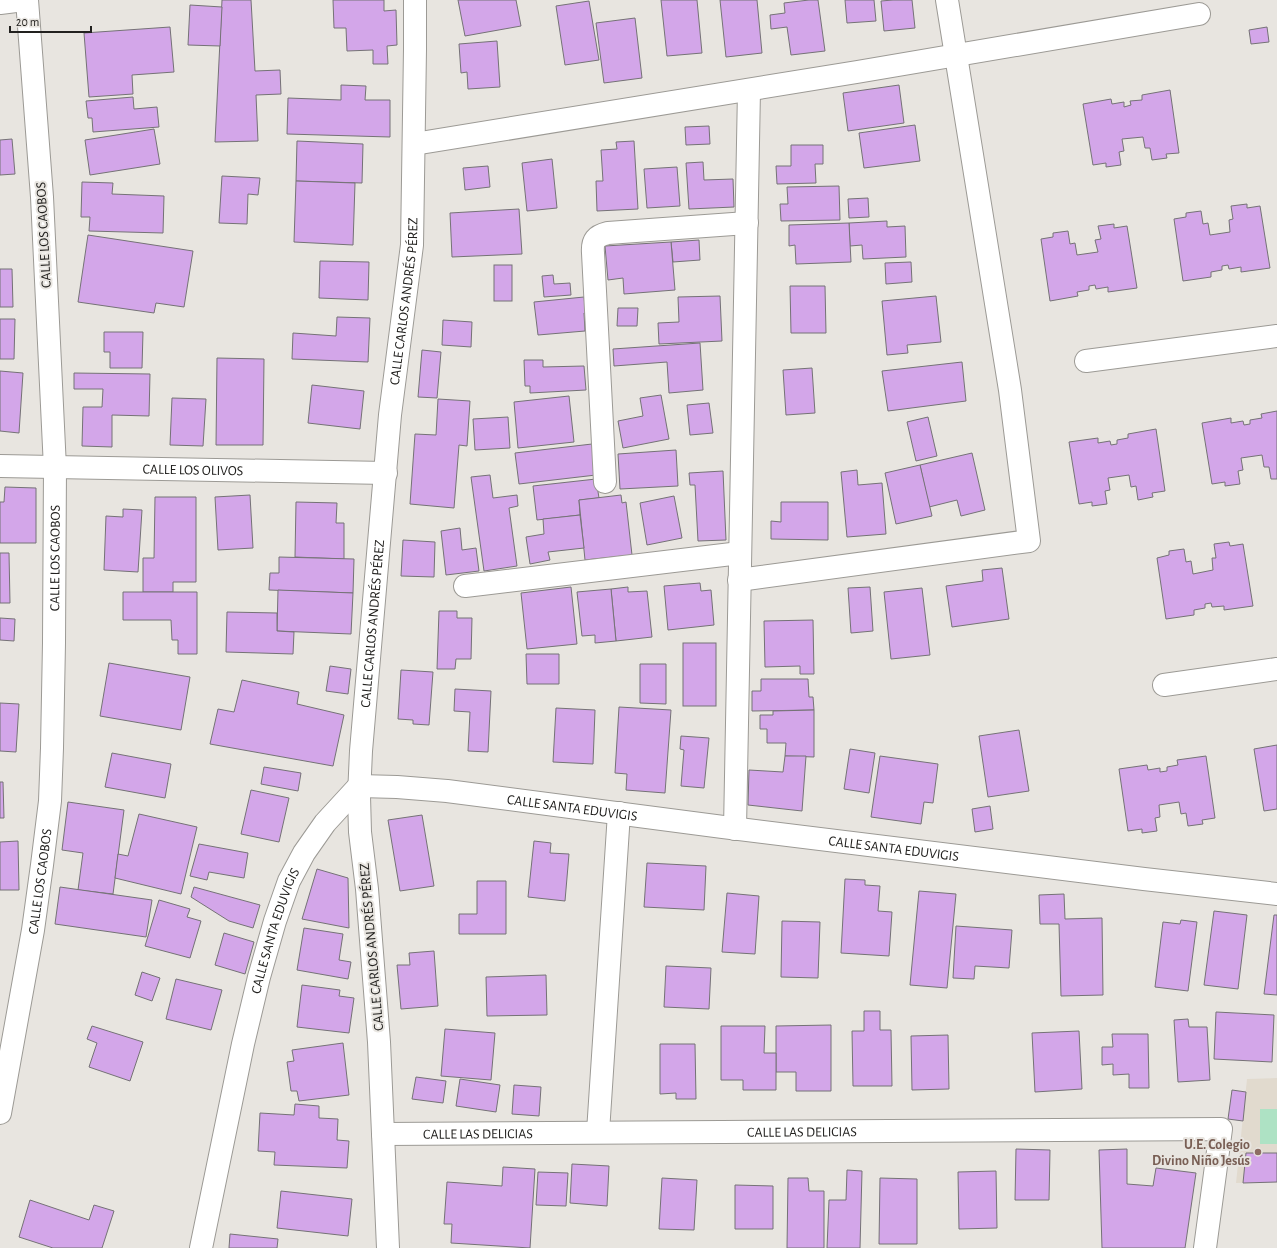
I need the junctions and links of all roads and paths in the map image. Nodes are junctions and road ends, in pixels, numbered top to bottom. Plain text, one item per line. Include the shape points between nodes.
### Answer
1 (24, 0) edge
2 (28, 0) edge
3 (415, 0) edge
4 (947, 0) edge
5 (0, 3) edge
6 (1199, 14) dead end
7 (957, 55) junction
8 (749, 90) junction
9 (414, 144) junction
10 (747, 223) junction
11 (1277, 336) edge
12 (1086, 361) dead end
13 (0, 466) edge
14 (55, 468) junction
15 (386, 473) junction
16 (605, 482) dead end
17 (740, 554) junction
18 (739, 580) junction
19 (466, 586) dead end
20 (1277, 669) edge
21 (1164, 685) dead end
22 (360, 786) junction
23 (619, 813) junction
24 (735, 828) junction
25 (1277, 894) edge
26 (0, 1114) edge
27 (598, 1132) junction
28 (383, 1134) junction
29 (201, 1248) edge
30 (388, 1248) edge
31 (1205, 1248) edge

1 - 5 street
2 - 14 street, CALLE LOS CAOBOS via 42,197
3 - 9 street, CALLE CARLOS ANDRÉS PÉREZ
4 - 7 street
6 - 7 street
7 - 8 street
7 - 18 street via 1010,390 1029,541
8 - 9 street
8 - 10 street
9 - 15 street, CALLE CARLOS ANDRÉS PÉREZ via 412,245 390,415
10 - 16 street via 608,233 594,241
10 - 17 street
11 - 12 street
13 - 14 street, CALLE LOS OLIVOS
14 - 15 street, CALLE LOS OLIVOS
14 - 26 street, CALLE LOS CAOBOS via 50,801 33,930
15 - 22 street, CALLE CARLOS ANDRÉS PÉREZ
17 - 18 street
17 - 19 street
18 - 24 street
20 - 21 street
22 - 23 street, CALLE SANTA EDUVIGIS via 448,791
22 - 28 street, CALLE CARLOS ANDRÉS PÉREZ via 360,832 368,889
22 - 29 street, CALLE SANTA EDUVIGIS via 324,823 304,853 289,882 275,921 243,1044
23 - 24 street, CALLE SANTA EDUVIGIS
23 - 27 street
24 - 25 street, CALLE SANTA EDUVIGIS
27 - 28 street, CALLE LAS DELICIAS
27 - 31 street, CALLE LAS DELICIAS via 1221,1129
28 - 30 street, CALLE CARLOS ANDRÉS PÉREZ

